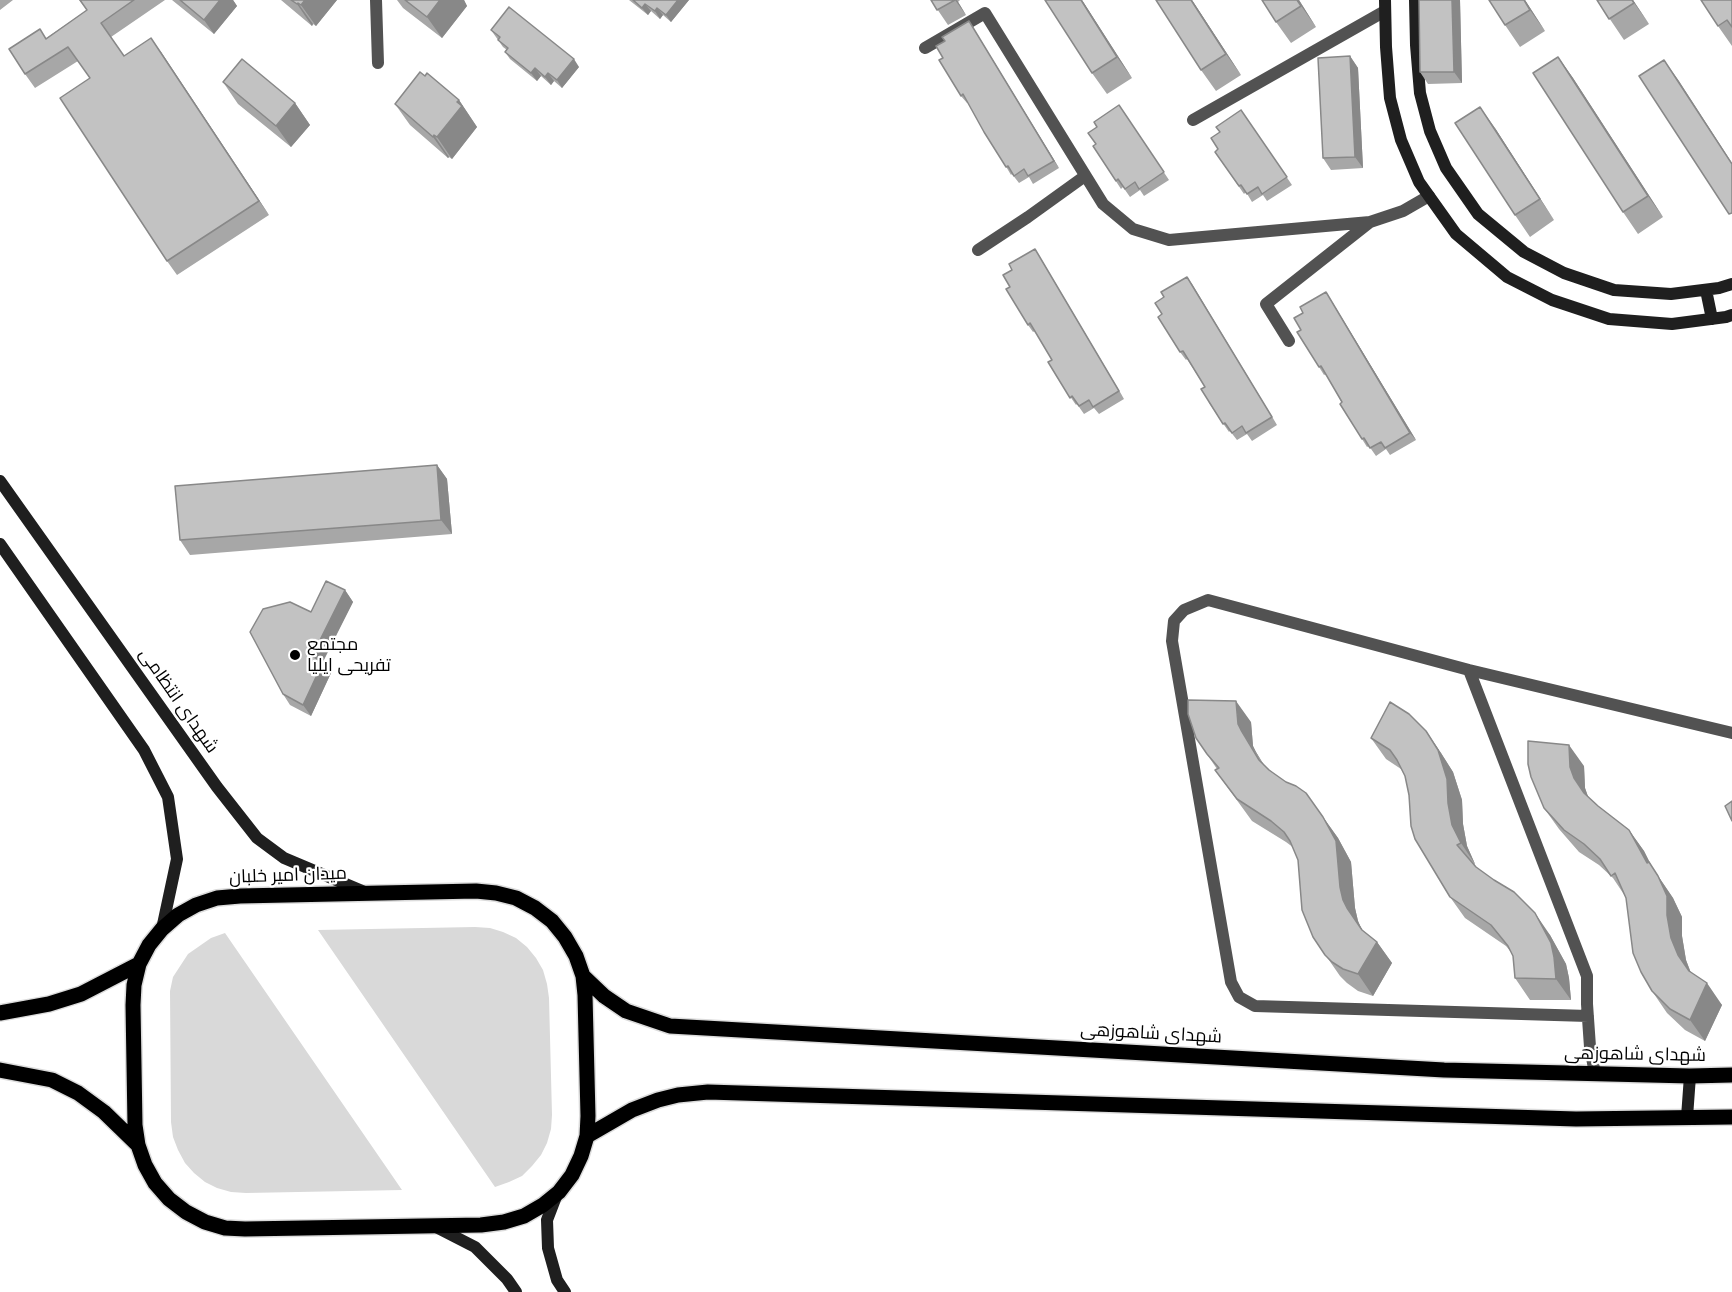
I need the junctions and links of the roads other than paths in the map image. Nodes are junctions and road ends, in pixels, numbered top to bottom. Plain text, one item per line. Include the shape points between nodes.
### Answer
1 (376, 0) edge
2 (1414, 0) edge
3 (1385, 5) edge
4 (925, 48) dead end
5 (378, 63) dead end
6 (1193, 120) dead end
7 (1085, 176) junction
8 (1429, 196) junction
9 (1370, 222) junction
10 (978, 250) dead end
11 (1732, 284) edge
12 (1706, 290) junction
13 (1732, 315) edge
14 (1712, 319) junction
15 (1289, 341) dead end
16 (0, 481) edge
17 (0, 544) edge
18 (1469, 670) junction
19 (1732, 733) edge
20 (368, 893) junction
21 (162, 929) junction
22 (140, 964) junction
23 (583, 976) junction
24 (0, 1013) edge
25 (1588, 1016) junction
26 (0, 1070) edge
27 (1595, 1074) junction
28 (1732, 1075) edge
29 (1690, 1076) junction
30 (1687, 1117) junction
31 (1732, 1117) edge
32 (587, 1136) junction
33 (138, 1145) junction
34 (559, 1192) junction
35 (433, 1226) junction
36 (516, 1292) edge
37 (565, 1292) edge

1 - 5 street
2 - 12 main road via 1420,93 1430,131 1446,168 1478,214 1524,252 1563,273 1614,290 1671,294
3 - 6 street
3 - 8 main road via 1390,98 1401,140
4 - 7 street via 985,13
7 - 9 street via 1103,204 1133,229 1169,240
7 - 10 street
8 - 9 street
8 - 14 main road via 1464,242 1507,278 1552,300 1608,319 1672,324
9 - 15 street via 1266,304
11 - 12 main road
12 - 14 main road
13 - 14 main road
16 - 20 main road, شهدای انتظامی via 257,838 284,858
17 - 21 main road via 144,750 168,797 177,859
18 - 19 street
18 - 25 street via 1584,967
18 - 25 street via 1208,600 1184,610 1174,621 1172,641 1231,982 1239,997 1255,1006
20 - 21 main road, میدان امیر خلبان via 217,898 178,915
20 - 23 main road, میدان امیر خلبان via 476,891 516,898 552,921 576,956
21 - 22 main road, میدان امیر خلبان
22 - 24 main road via 81,994
22 - 33 main road, میدان امیر خلبان via 133,1005
23 - 27 main road, شهدای شاهوزهی via 626,1011 670,1026 1420,1068
23 - 32 main road, میدان امیر خلبان
25 - 27 street
26 - 33 main road via 52,1080 78,1093
27 - 29 main road, شهدای شاهوزهی
28 - 29 main road, شهدای شاهوزهی
29 - 30 main road
30 - 31 main road
30 - 32 main road via 1576,1119 708,1092 678,1095 632,1110
32 - 34 main road, میدان امیر خلبان via 572,1175
33 - 35 main road, میدان امیر خلبان via 155,1183 169,1199 195,1217 225,1228
34 - 35 main road, میدان امیر خلبان via 524,1216 504,1222
34 - 37 main road via 547,1220 548,1248 557,1280
35 - 36 main road via 475,1247

